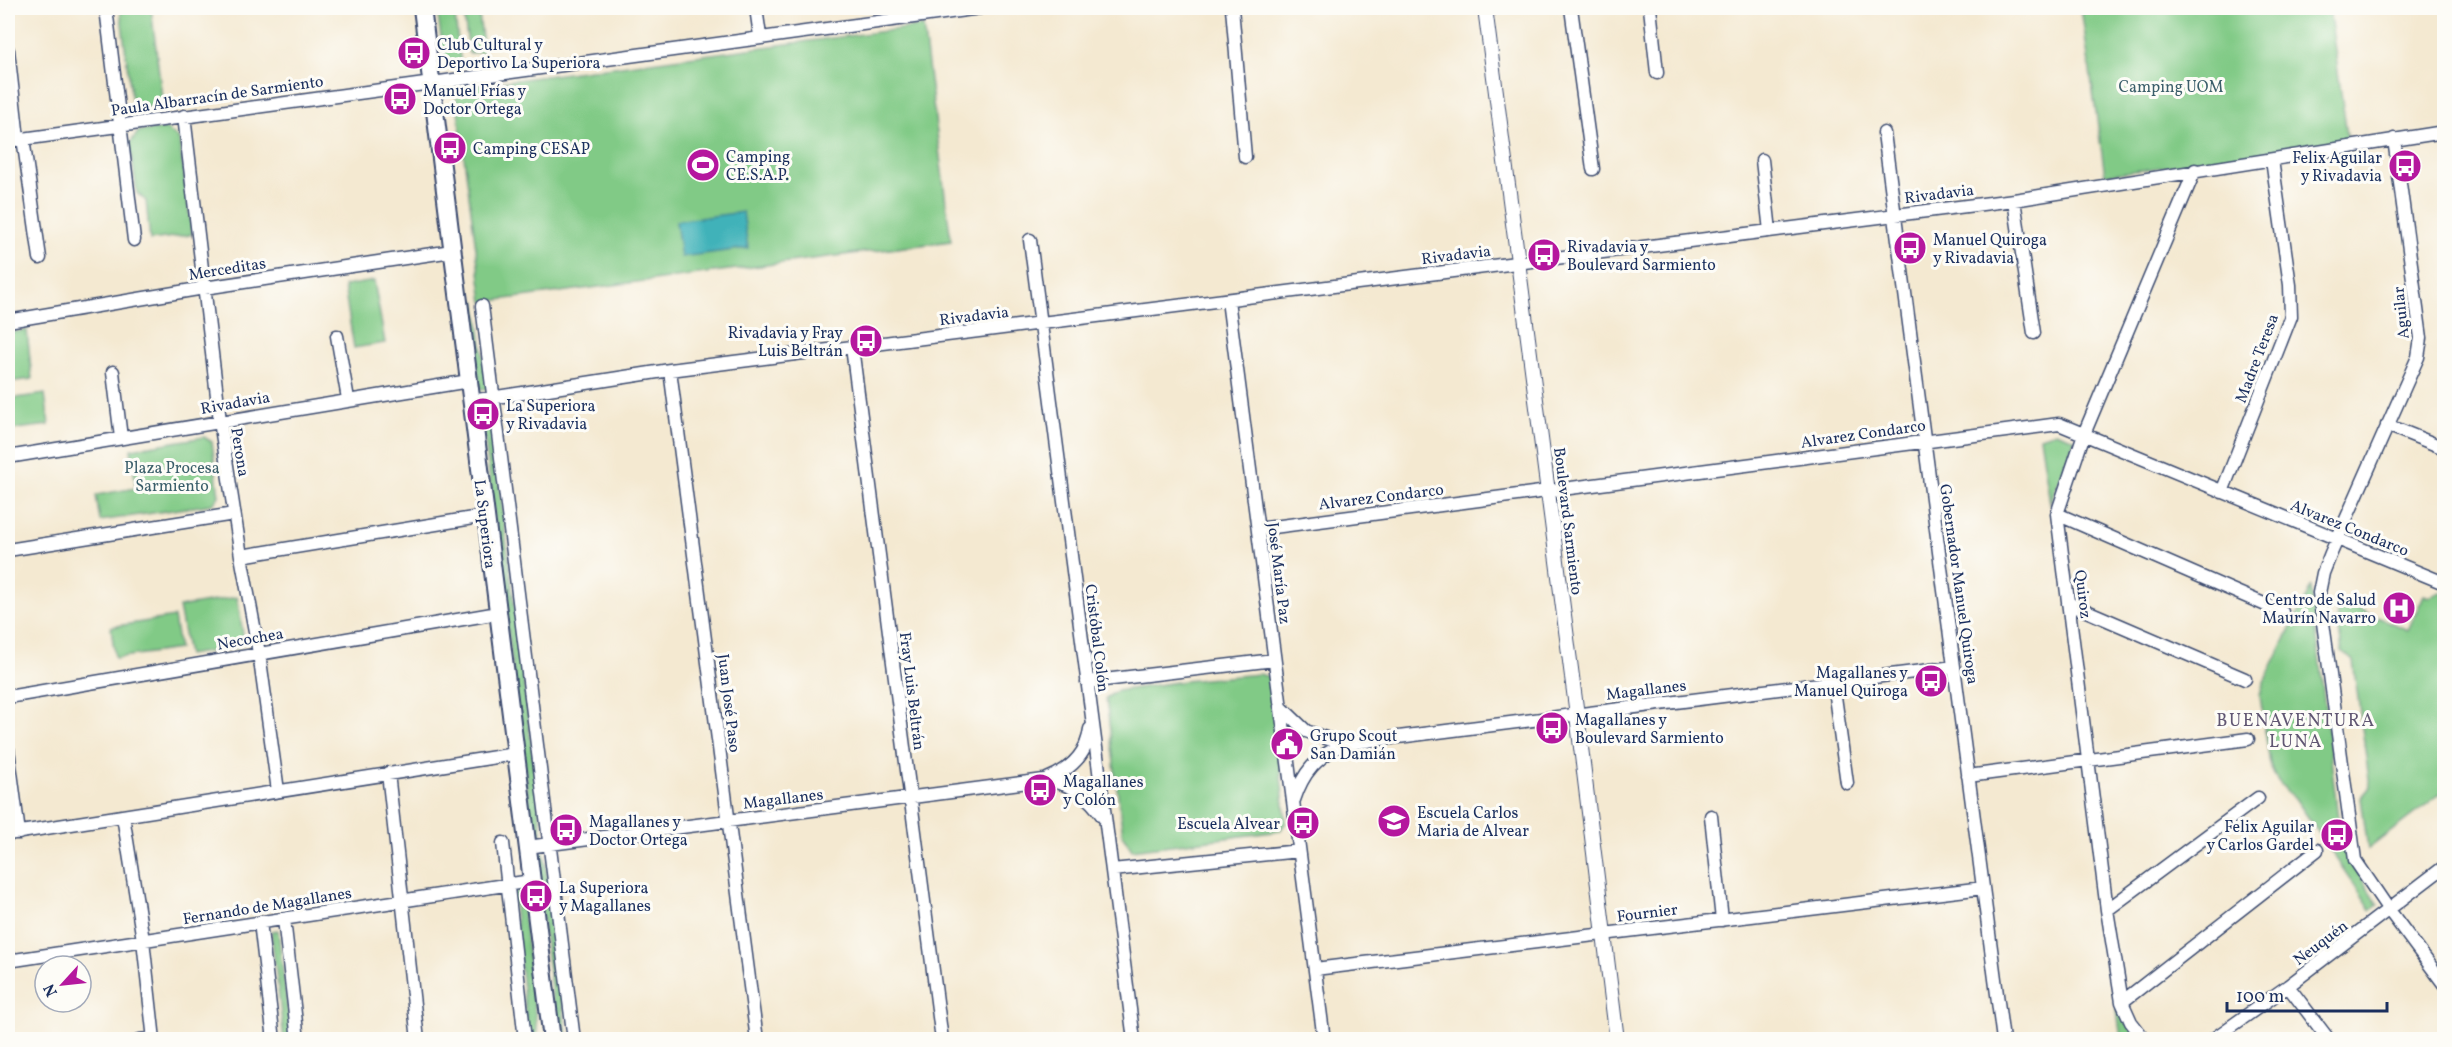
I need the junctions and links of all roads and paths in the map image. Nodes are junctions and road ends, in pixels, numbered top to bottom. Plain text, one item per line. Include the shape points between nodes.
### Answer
1 (106, 8) edge
2 (422, 8) edge
3 (756, 8) edge
4 (980, 8) edge
5 (1232, 8) edge
6 (1485, 8) edge
7 (1571, 8) edge
8 (1650, 8) edge
9 (760, 36) junction
10 (8, 50) edge
11 (1657, 73) dead end
12 (431, 81) junction
13 (184, 116) junction
14 (119, 125) junction
15 (2445, 132) edge
16 (1884, 133) dead end
17 (16, 139) edge
18 (2394, 139) junction
19 (1245, 157) dead end
20 (1762, 160) dead end
21 (2272, 160) junction
22 (1593, 169) dead end
23 (2195, 170) junction
24 (2014, 200) junction
25 (1894, 215) junction
26 (1770, 231) junction
27 (134, 240) dead end
28 (1029, 240) dead end
29 (453, 251) junction
30 (40, 258) dead end
31 (1519, 263) junction
32 (204, 288) junction
33 (1228, 300) junction
34 (482, 306) dead end
35 (8, 321) edge
36 (1040, 323) junction
37 (2034, 333) dead end
38 (337, 336) dead end
39 (852, 347) junction
40 (670, 370) junction
41 (113, 372) dead end
42 (469, 381) junction
43 (494, 397) junction
44 (348, 399) junction
45 (471, 401) junction
46 (220, 421) junction
47 (2387, 425) junction
48 (2084, 434) junction
49 (121, 438) junction
50 (1924, 442) junction
51 (2445, 448) edge
52 (8, 457) edge
53 (1548, 492) junction
54 (2222, 492) junction
55 (234, 514) junction
56 (2057, 514) junction
57 (485, 516) junction
58 (1257, 529) junction
59 (2337, 540) junction
60 (8, 550) edge
61 (241, 556) junction
62 (2445, 583) edge
63 (2068, 603) junction
64 (2282, 612) dead end
65 (498, 614) junction
66 (259, 653) junction
67 (1274, 660) junction
68 (1954, 667) junction
69 (2245, 679) dead end
70 (1087, 682) junction
71 (1833, 682) junction
72 (8, 697) edge
73 (1280, 706) junction
74 (1577, 715) junction
75 (1092, 719) junction
76 (2248, 739) dead end
77 (1343, 744) junction
78 (8, 749) edge
79 (515, 754) junction
80 (2089, 760) junction
81 (388, 773) junction
82 (1968, 776) junction
83 (1044, 780) junction
84 (1847, 783) dead end
85 (278, 790) junction
86 (910, 798) junction
87 (2258, 798) dead end
88 (1293, 804) junction
89 (123, 816) junction
90 (1711, 816) dead end
91 (729, 821) junction
92 (1106, 821) junction
93 (13, 834) edge
94 (503, 843) dead end
95 (550, 844) junction
96 (527, 847) junction
97 (1299, 850) junction
98 (2317, 850) dead end
99 (2445, 867) edge
100 (1112, 870) junction
101 (531, 880) junction
102 (508, 884) junction
103 (1983, 888) junction
104 (402, 900) junction
105 (2107, 910) junction
106 (2389, 910) junction
107 (284, 919) junction
108 (1722, 920) junction
109 (260, 922) junction
110 (1604, 934) junction
111 (142, 940) junction
112 (8, 961) edge
113 (1315, 969) junction
114 (2445, 984) edge
115 (2288, 986) junction
116 (2122, 1002) junction
117 (154, 1039) edge
118 (140, 1040) edge
119 (274, 1040) edge
120 (298, 1040) edge
121 (418, 1040) edge
122 (525, 1040) edge
123 (552, 1040) edge
124 (574, 1040) edge
125 (757, 1040) edge
126 (942, 1040) edge
127 (1134, 1040) edge
128 (1324, 1040) edge
129 (1617, 1040) edge
130 (2003, 1040) edge
131 (2145, 1040) edge
132 (2212, 1040) edge
133 (2329, 1040) edge

1 - 14 street
2 - 12 main road, La Superiora
3 - 9 street
4 - 9 street, Paula Albarracín de Sarmiento
5 - 19 street
6 - 31 street, Boulevard Sarmiento
7 - 22 street
8 - 11 street
9 - 12 street, Paula Albarracín de Sarmiento
10 - 17 street
12 - 13 street, Paula Albarracín de Sarmiento
12 - 29 main road, La Superiora
13 - 14 street, Paula Albarracín de Sarmiento
13 - 32 street, Perona
14 - 17 street, Paula Albarracín de Sarmiento
14 - 27 street
15 - 18 street, Rivadavia
16 - 25 street, Gobernador Manuel Quiroga
17 - 30 street
18 - 21 street, Rivadavia
18 - 47 street, Aguilar via 2421,338 2418,357
20 - 26 street
21 - 23 street, Rivadavia
21 - 54 street, Madre Teresa via 2291,316
23 - 24 street, Rivadavia
23 - 48 street, Quiroz
24 - 25 street, Rivadavia
24 - 37 street
25 - 26 street, Rivadavia
25 - 50 street, Gobernador Manuel Quiroga
26 - 31 street, Rivadavia
28 - 36 street, Cristóbal Colón
29 - 32 street, Merceditas
29 - 42 main road, La Superiora
31 - 33 street, Rivadavia
31 - 53 street, Boulevard Sarmiento
32 - 35 street, Merceditas
32 - 46 street, Perona
33 - 36 street, Rivadavia
33 - 58 street, José María Paz
34 - 43 street
36 - 39 street, Rivadavia
36 - 70 street, Cristóbal Colón
38 - 44 street
39 - 40 street, Rivadavia
39 - 86 street, Fray Luis Beltrán
40 - 43 street, Rivadavia
40 - 91 street, Juan José Paso
41 - 49 street
42 - 44 street, Rivadavia
42 - 45 main road, La Superiora
43 - 45 street, Rivadavia
43 - 95 street
44 - 46 street, Rivadavia
45 - 57 main road, La Superiora
46 - 49 street, Rivadavia
46 - 55 street, Perona
47 - 51 street
47 - 59 street, Aguilar
48 - 50 street, Alvarez Condarco via 2059,424
48 - 54 street, Alvarez Condarco
48 - 56 street, Quiroz
49 - 52 street, Rivadavia
50 - 53 street, Alvarez Condarco
50 - 68 street, Gobernador Manuel Quiroga
53 - 58 street, Alvarez Condarco
53 - 74 street, Boulevard Sarmiento
54 - 59 street, Alvarez Condarco
55 - 60 street
55 - 61 street, Perona
56 - 63 street, Quiroz
56 - 64 street
57 - 61 street
57 - 65 main road, La Superiora
58 - 67 street, José María Paz
59 - 62 street, Alvarez Condarco
59 - 106 street, Aguilar via 2319,593 2355,860
61 - 66 street, Perona
63 - 69 street
63 - 80 street, Quiroz
65 - 66 street, Necochea
65 - 79 main road, La Superiora
66 - 72 street, Necochea
66 - 85 street, Perona
67 - 70 street
67 - 73 street, José María Paz
68 - 71 street, Magallanes
68 - 82 street, Gobernador Manuel Quiroga
70 - 75 street, Cristóbal Colón
71 - 74 street, Magallanes
71 - 84 street
73 - 77 street via 1306,732
73 - 88 street, José María Paz
74 - 77 street, Magallanes
74 - 110 street, Boulevard Sarmiento
75 - 83 street, Magallanes via 1089,737 1070,768
75 - 92 street, Cristóbal Colón
76 - 80 street
77 - 88 street via 1310,767
78 - 93 street
79 - 81 street
79 - 96 main road, La Superiora
80 - 82 street
80 - 105 street, Quiroz
81 - 85 street
81 - 104 street
82 - 103 street, Gobernador Manuel Quiroga
83 - 86 street, Magallanes
83 - 92 street, Magallanes via 1078,790 1091,799
85 - 89 street
86 - 91 street, Magallanes
86 - 126 street, Fray Luis Beltrán
87 - 105 street
88 - 97 street, José María Paz
89 - 93 street
89 - 111 street
90 - 108 street
91 - 95 street, Magallanes
91 - 125 street, Juan José Paso
92 - 100 street, Cristóbal Colón
94 - 102 street
95 - 96 street, Magallanes
95 - 124 street
96 - 101 main road, La Superiora
97 - 100 street
97 - 113 street, José María Paz
98 - 116 street
99 - 106 street, Neuquén
100 - 127 street, Cristóbal Colón
101 - 102 street, Fernando de Magallanes
101 - 123 main road, La Superiora
102 - 104 street, Fernando de Magallanes
102 - 122 street
103 - 108 street, Fournier
103 - 130 street, Gobernador Manuel Quiroga
104 - 107 street, Fernando de Magallanes
104 - 121 street
105 - 116 street, Quiroz
106 - 114 street
106 - 115 street, Neuquén
107 - 109 street, Fernando de Magallanes
107 - 120 street
108 - 110 street, Fournier
109 - 111 street, Fernando de Magallanes
109 - 119 street
110 - 113 street, Fournier
110 - 129 street, Boulevard Sarmiento
111 - 112 street, Fernando de Magallanes
111 - 117 street
113 - 128 street, José María Paz
115 - 132 street, Neuquén
115 - 133 street
116 - 131 street, Quiroz
117 - 118 street

